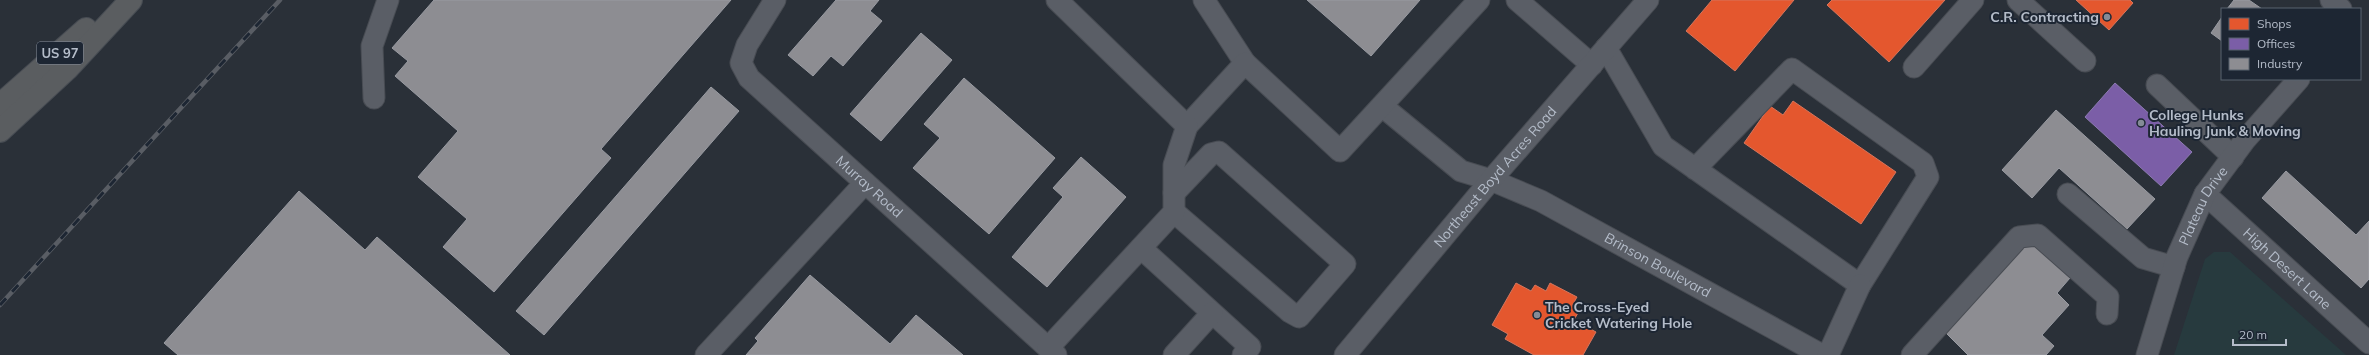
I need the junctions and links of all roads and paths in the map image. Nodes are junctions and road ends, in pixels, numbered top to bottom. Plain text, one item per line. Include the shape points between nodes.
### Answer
1 (118, 0) edge
2 (131, 0) edge
3 (388, 0) edge
4 (775, 0) edge
5 (1057, 0) edge
6 (1204, 0) edge
7 (1479, 0) edge
8 (1516, 0) edge
9 (1648, 0) edge
10 (1973, 0) edge
11 (2018, 0) edge
12 (2331, 0) edge
13 (2340, 8) edge
14 (1606, 48) junction
15 (2085, 61) dead end
16 (1245, 63) junction
17 (1592, 65) junction
18 (1914, 67) dead end
19 (2298, 80) edge
20 (2157, 85) dead end
21 (374, 98) dead end
22 (0, 105) edge
23 (1382, 106) junction
24 (1187, 126) junction
25 (0, 131) edge
26 (2233, 157) junction
27 (1695, 169) junction
28 (1491, 180) junction
29 (865, 183) junction
30 (2068, 194) dead end
31 (2205, 194) junction
32 (1174, 203) junction
33 (1141, 248) junction
34 (2174, 267) junction
35 (1860, 285) junction
36 (1212, 313) junction
37 (2107, 314) dead end
38 (2369, 343) edge
39 (1052, 351) edge
40 (706, 355) edge
41 (1174, 355) edge
42 (1243, 355) edge
43 (1345, 355) edge
44 (1822, 355) edge
45 (1828, 355) edge
46 (1912, 355) edge
47 (2147, 355) edge

1 - 22 highway, US 97
2 - 25 highway via 67,69
3 - 21 street via 372,46
4 - 29 street, Murray Road via 747,45 741,63 749,78
5 - 24 street
6 - 16 street
7 - 23 street
8 - 17 street
9 - 14 street, Northeast Boyd Acres Road
10 - 18 street
11 - 15 street
12 - 13 street
14 - 17 street, Northeast Boyd Acres Road
14 - 27 street via 1663,146
16 - 23 street via 1340,151
16 - 24 street
17 - 28 street, Northeast Boyd Acres Road
19 - 26 street, Plateau Drive
20 - 26 street
23 - 28 street, Brinson Boulevard via 1461,171
24 - 32 street via 1174,165
26 - 31 street, Plateau Drive
27 - 35 street
27 - 35 street via 1792,69 1923,163 1928,177
28 - 43 street, Northeast Boyd Acres Road
28 - 44 street, Brinson Boulevard via 1541,201
29 - 39 street, Murray Road
29 - 40 street
30 - 34 street via 2143,258
31 - 34 street, Plateau Drive
31 - 38 street, High Desert Lane
32 - 32 street via 1211,154 1219,152 1345,264 1299,317 1290,312
32 - 33 street
33 - 36 street
33 - 39 street
34 - 47 street, Plateau Drive
35 - 45 street
36 - 41 street
36 - 42 street via 1250,347
37 - 46 street via 2108,297 2038,235 2019,237

